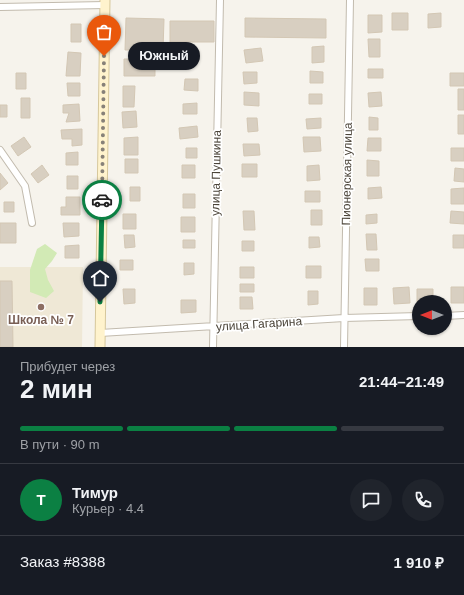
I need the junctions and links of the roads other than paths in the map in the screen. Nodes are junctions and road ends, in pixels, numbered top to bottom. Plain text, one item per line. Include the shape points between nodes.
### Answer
1 (220, 0) edge
2 (350, 0) edge
3 (105, 2) edge
4 (0, 7) edge
5 (0, 150) edge
6 (32, 223) dead end
7 (464, 315) edge
8 (412, 316) edge
9 (452, 316) edge
10 (344, 318) junction
11 (214, 327) junction
12 (100, 333) junction
13 (100, 347) edge
14 (213, 347) edge
15 (344, 347) edge

1 - 11 street, улица Пушкина
2 - 10 street, Пионерская улица
3 - 4 street
3 - 12 main road
5 - 6 street via 25,186
7 - 9 street
8 - 10 street, улица Гагарина
10 - 11 street, улица Гагарина
10 - 15 street, Пионерская улица
11 - 12 street, улица Гагарина
11 - 14 street, улица Пушкина
12 - 13 main road

